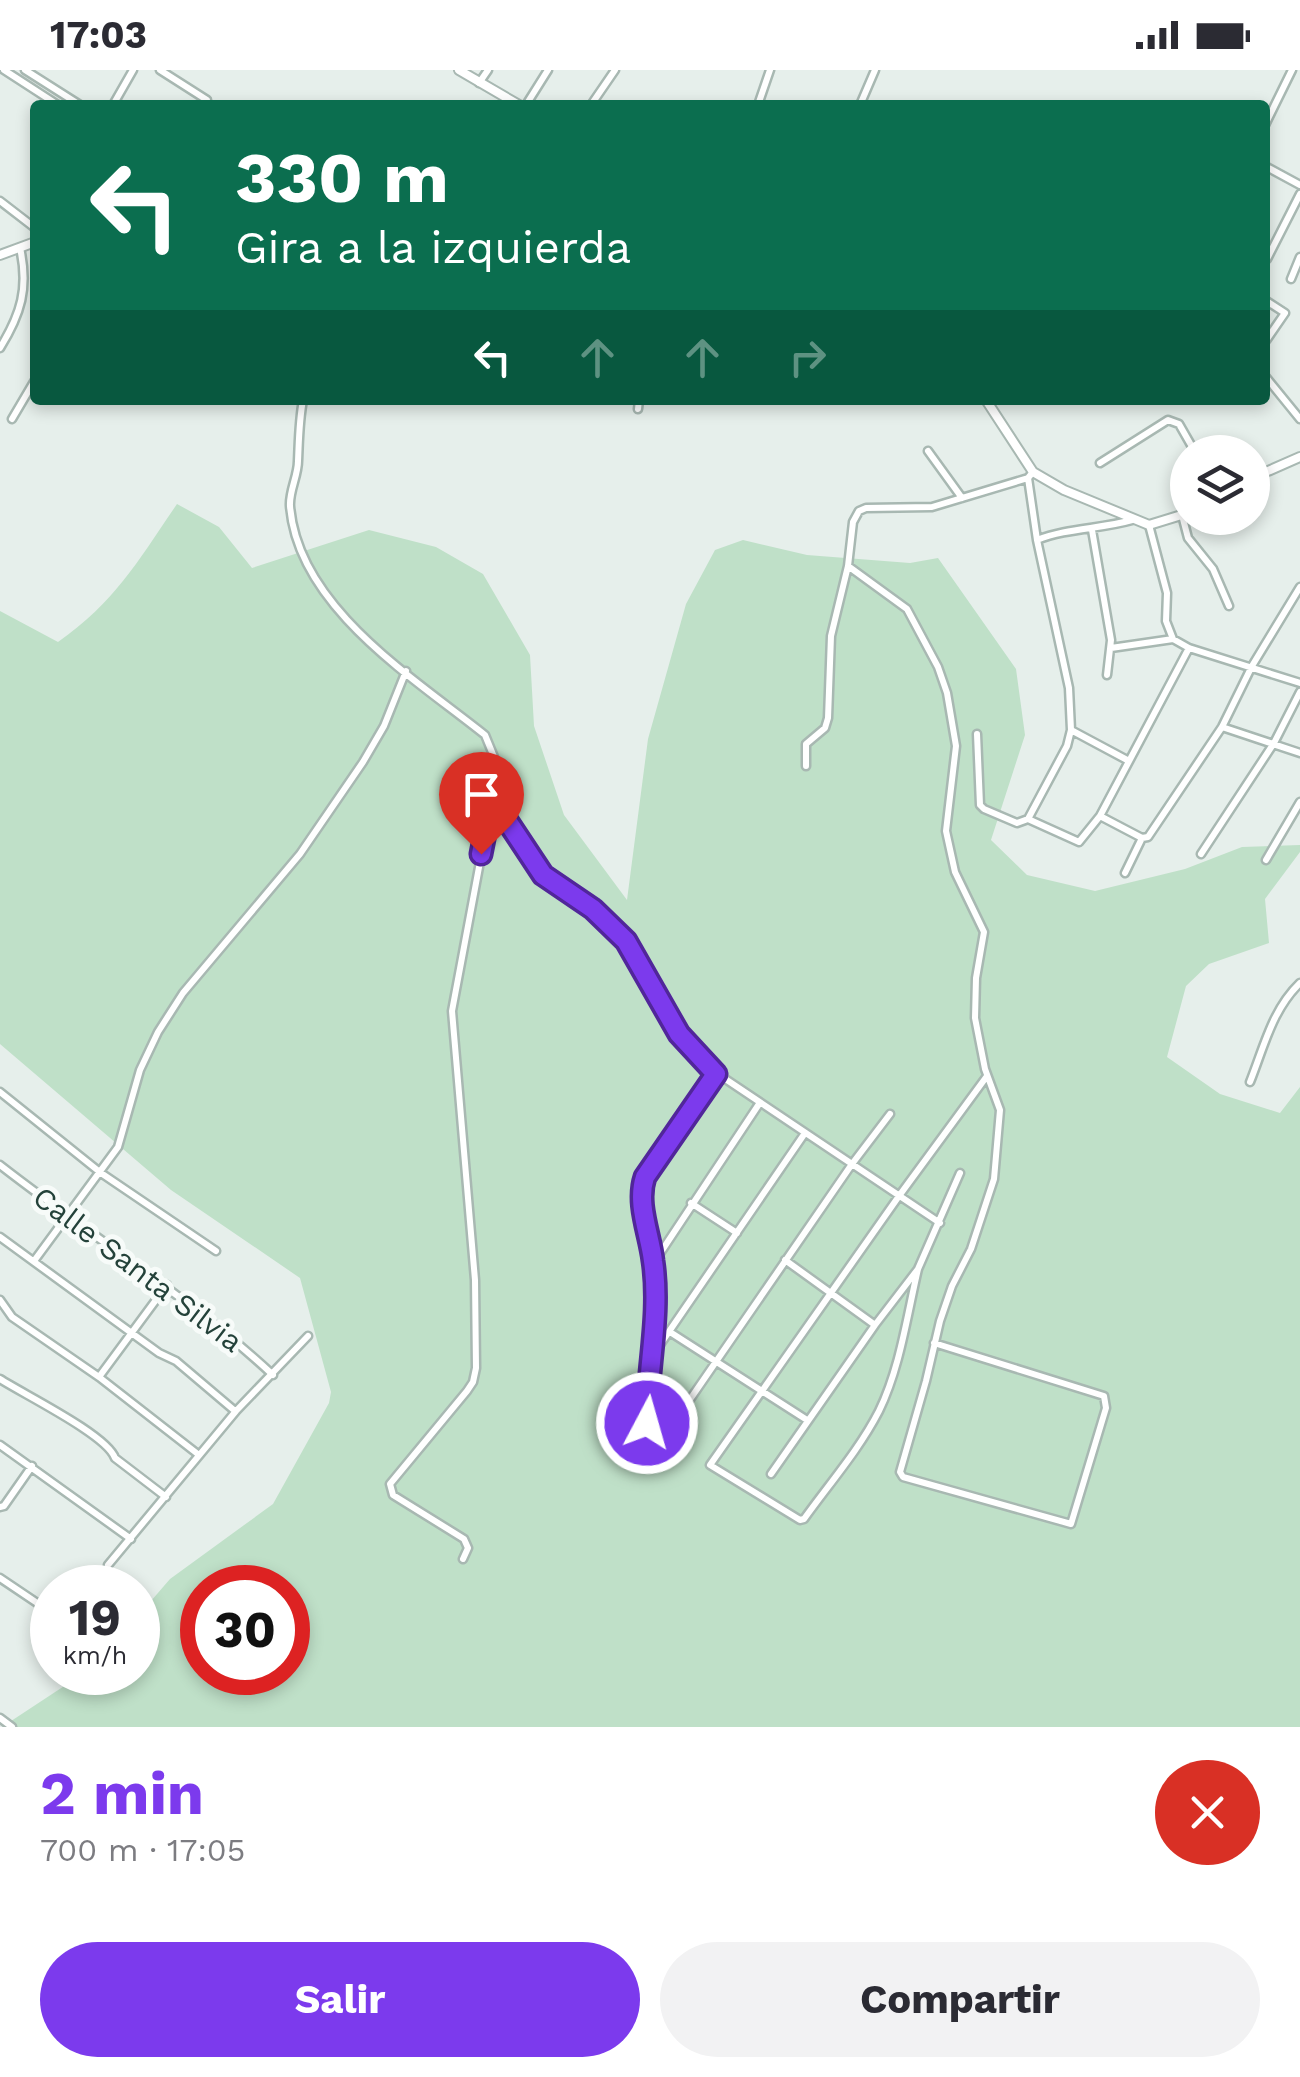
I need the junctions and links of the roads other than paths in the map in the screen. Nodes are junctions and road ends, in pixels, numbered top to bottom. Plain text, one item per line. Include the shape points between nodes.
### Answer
1 (4, 70) edge
2 (133, 70) edge
3 (160, 70) edge
4 (458, 70) edge
5 (488, 70) edge
6 (548, 70) edge
7 (614, 70) edge
8 (770, 70) edge
9 (875, 70) edge
10 (1292, 70) edge
11 (31, 72) edge
12 (476, 81) junction
13 (26, 84) junction
14 (503, 95) junction
15 (50, 100) edge
16 (73, 100) edge
17 (116, 100) edge
18 (208, 100) edge
19 (500, 100) edge
20 (512, 100) edge
21 (526, 100) edge
22 (594, 100) edge
23 (760, 100) edge
24 (862, 100) edge
25 (1270, 115) edge
26 (1270, 169) edge
27 (1300, 185) edge
28 (1300, 194) edge
29 (0, 201) edge
30 (30, 224) edge
31 (30, 244) edge
32 (20, 248) junction
33 (1270, 253) edge
34 (0, 256) edge
35 (1300, 257) edge
36 (1290, 278) dead end
37 (1270, 303) edge
38 (1270, 335) edge
39 (0, 348) edge
40 (1270, 382) edge
41 (30, 388) edge
42 (303, 405) edge
43 (989, 405) edge
44 (12, 419) dead end
45 (1300, 419) edge
46 (1185, 435) edge
47 (928, 451) dead end
48 (1300, 457) edge
49 (1100, 463) dead end
50 (1270, 470) edge
51 (1030, 475) junction
52 (962, 498) junction
53 (1170, 519) edge
54 (1132, 520) junction
55 (1150, 525) junction
56 (1092, 530) junction
57 (1188, 535) edge
58 (1037, 540) junction
59 (848, 566) junction
60 (1299, 586) edge
61 (1229, 606) dead end
62 (1172, 639) junction
63 (1111, 648) junction
64 (1188, 648) junction
65 (1252, 666) junction
66 (406, 671) junction
67 (1107, 675) dead end
68 (1300, 682) edge
69 (1300, 692) edge
70 (1222, 727) junction
71 (1071, 730) junction
72 (976, 734) dead end
73 (1274, 743) junction
74 (1300, 752) edge
75 (1129, 761) junction
76 (806, 766) dead end
77 (492, 798) junction
78 (1300, 802) edge
79 (1100, 816) junction
80 (1028, 819) junction
81 (1142, 838) junction
82 (1201, 854) dead end
83 (1266, 860) dead end
84 (1125, 872) dead end
85 (1300, 983) edge
86 (716, 1074) junction
87 (987, 1076) junction
88 (1250, 1082) dead end
89 (1, 1095) edge
90 (759, 1104) junction
91 (890, 1114) dead end
92 (805, 1134) junction
93 (852, 1164) junction
94 (0, 1165) edge
95 (101, 1173) junction
96 (960, 1173) dead end
97 (898, 1196) junction
98 (691, 1203) junction
99 (68, 1218) junction
100 (940, 1223) junction
101 (737, 1233) junction
102 (0, 1236) edge
103 (216, 1251) dead end
104 (785, 1260) junction
105 (34, 1261) junction
106 (654, 1262) junction
107 (918, 1269) junction
108 (166, 1285) junction
109 (829, 1294) junction
110 (0, 1300) edge
111 (875, 1325) junction
112 (132, 1332) junction
113 (670, 1332) junction
114 (308, 1336) dead end
115 (934, 1344) junction
116 (652, 1356) junction
117 (715, 1362) junction
118 (274, 1375) junction
119 (99, 1377) junction
120 (0, 1379) edge
121 (760, 1391) junction
122 (236, 1412) junction
123 (807, 1420) junction
124 (0, 1446) edge
125 (199, 1455) junction
126 (32, 1466) junction
127 (771, 1474) dead end
128 (166, 1497) junction
129 (0, 1506) edge
130 (131, 1538) junction
131 (463, 1559) dead end
132 (108, 1565) dead end
133 (0, 1578) edge
134 (30, 1598) edge
135 (0, 1718) edge
136 (12, 1727) edge

1 - 13 street
2 - 17 street
3 - 18 street
4 - 12 street
5 - 12 street
6 - 21 street
7 - 22 street
8 - 23 street
9 - 24 street
10 - 25 street
11 - 13 street
11 - 16 street
12 - 14 street
13 - 15 street
14 - 19 street
14 - 20 street
26 - 27 street
28 - 33 street
29 - 30 street
31 - 32 street
32 - 34 street
32 - 39 street via 26,287
35 - 36 street
37 - 38 street via 1285,313
40 - 45 street
41 - 44 street
42 - 66 street via 289,502 300,544 337,610
43 - 51 street
46 - 49 street via 1168,420
47 - 52 street
48 - 50 street
51 - 52 street
51 - 54 street
51 - 58 street
52 - 59 street via 924,508 859,511
53 - 55 street
54 - 55 street
54 - 56 street
55 - 62 street
56 - 58 street
56 - 63 street
57 - 61 street
58 - 71 street via 1069,688
59 - 76 street via 831,636 826,728 806,744
59 - 87 street via 907,609 938,667 954,723 946,831 955,872 984,932 974,1002
60 - 65 street
62 - 63 street
62 - 64 street
63 - 67 street
64 - 65 street
64 - 75 street
65 - 68 street
65 - 70 street
66 - 77 street via 485,735 494,757
66 - 95 street via 384,726 311,838 158,1032 118,1147
69 - 73 street
70 - 73 street
70 - 81 street
71 - 75 street
71 - 80 street
72 - 80 street via 980,804 1017,823
73 - 74 street
73 - 82 street
75 - 79 street
77 - 86 street via 543,875 626,941 679,1034
77 - 131 street via 452,1011 476,1368 466,1392 390,1484 393,1495 464,1539
78 - 83 street
79 - 80 street via 1079,842
79 - 81 street
81 - 84 street
85 - 88 street via 1276,1012
86 - 90 street
86 - 106 street via 645,1177
87 - 97 street
87 - 115 street via 1000,1110 996,1169
89 - 95 street
90 - 92 street
90 - 98 street
91 - 93 street
92 - 93 street
92 - 101 street
93 - 97 street
93 - 104 street
94 - 99 street, Calle Santa Silvia
95 - 99 street
95 - 103 street
96 - 100 street
97 - 100 street
97 - 109 street
98 - 101 street
98 - 106 street
99 - 105 street
99 - 108 street, Calle Santa Silvia
100 - 107 street
101 - 113 street
102 - 105 street
104 - 109 street
104 - 117 street
105 - 112 street
106 - 116 street
107 - 111 street
107 - 121 street via 880,1408 804,1519 710,1466
108 - 112 street
108 - 118 street, Calle Santa Silvia
109 - 111 street
109 - 121 street
110 - 119 street via 12,1317
111 - 123 street
112 - 119 street
112 - 122 street
113 - 116 street
113 - 117 street
114 - 118 street
115 - 115 street via 903,1476 1072,1524 1104,1396
116 - 117 street via 647,1423 660,1443
117 - 121 street
118 - 122 street
119 - 125 street
120 - 128 street via 94,1433
121 - 123 street
122 - 125 street
123 - 127 street
124 - 126 street
125 - 128 street
126 - 129 street
126 - 130 street
128 - 130 street
130 - 132 street
133 - 134 street
135 - 136 street

